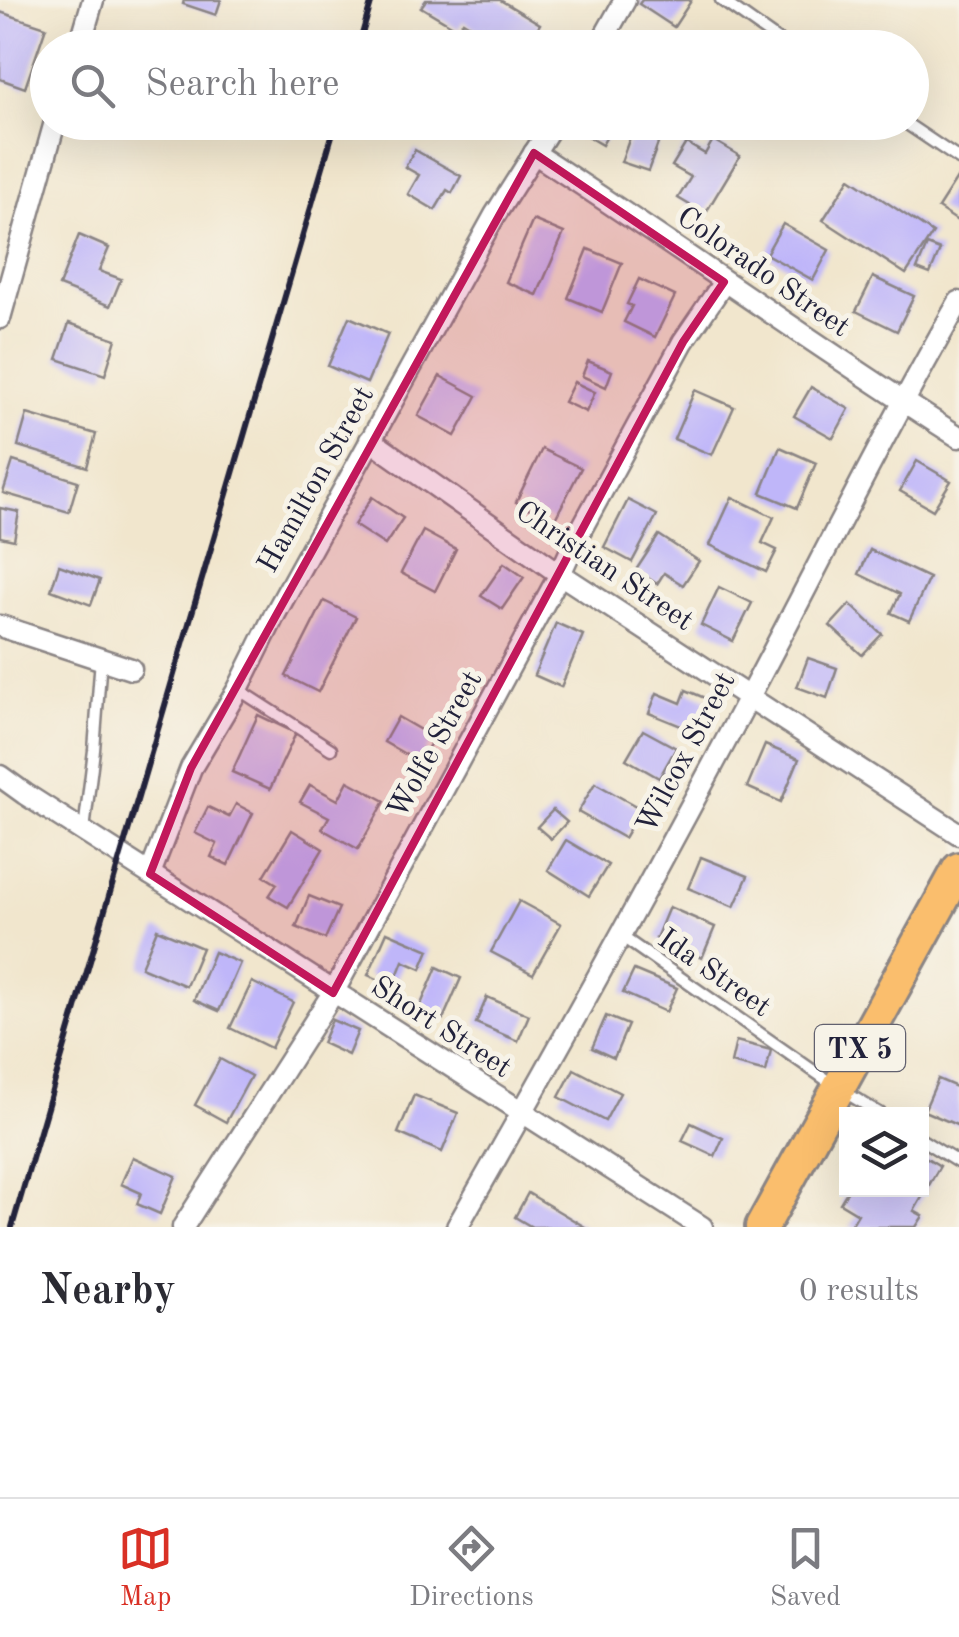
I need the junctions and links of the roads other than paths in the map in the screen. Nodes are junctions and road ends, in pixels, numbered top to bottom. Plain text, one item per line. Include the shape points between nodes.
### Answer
1 (93, 0) edge
2 (625, 0) edge
3 (721, 0) edge
4 (84, 30) edge
5 (608, 30) edge
6 (764, 30) edge
7 (929, 139) edge
8 (50, 140) edge
9 (542, 140) edge
10 (534, 153) junction
11 (959, 160) edge
12 (724, 282) junction
13 (959, 302) edge
14 (0, 318) edge
15 (902, 401) junction
16 (959, 437) edge
17 (370, 440) junction
18 (560, 574) junction
19 (0, 626) edge
20 (101, 658) junction
21 (131, 669) dead end
22 (238, 690) junction
23 (750, 696) junction
24 (330, 749) dead end
25 (0, 776) edge
26 (84, 831) junction
27 (959, 834) edge
28 (959, 869) edge
29 (150, 874) junction
30 (620, 936) junction
31 (333, 993) junction
32 (838, 1088) junction
33 (869, 1107) edge
34 (522, 1114) junction
35 (929, 1145) edge
36 (959, 1164) edge
37 (183, 1227) edge
38 (457, 1227) edge
39 (702, 1227) edge
40 (762, 1227) edge

1 - 4 street
2 - 5 street
3 - 6 lane
7 - 11 lane
8 - 14 street
9 - 10 street, Hamilton Street
10 - 12 street, Colorado Street
10 - 17 street, Hamilton Street
12 - 15 street, Colorado Street
12 - 18 street, Wolfe Street via 683,342
13 - 15 street, Wilcox Street
15 - 16 street, Colorado Street
15 - 23 street, Wilcox Street
17 - 18 street, Christian Street
17 - 22 street, Hamilton Street
18 - 23 street, Christian Street
18 - 31 street, Wolfe Street
19 - 20 street
20 - 21 street
20 - 26 lane
22 - 24 lane
22 - 29 street, Hamilton Street via 191,768
23 - 27 street, Christian Street
23 - 30 street, Wilcox Street
25 - 26 street, Short Street
26 - 29 street, Short Street
28 - 32 main road, TX 5
29 - 31 street, Short Street
30 - 32 lane, Ida Street
30 - 34 street, Wilcox Street
31 - 34 street, Short Street
31 - 37 street, Wolfe Street
32 - 33 lane, Ida Street
32 - 40 main road, TX 5
34 - 38 street, Wilcox Street
34 - 39 street, Short Street
35 - 36 lane

